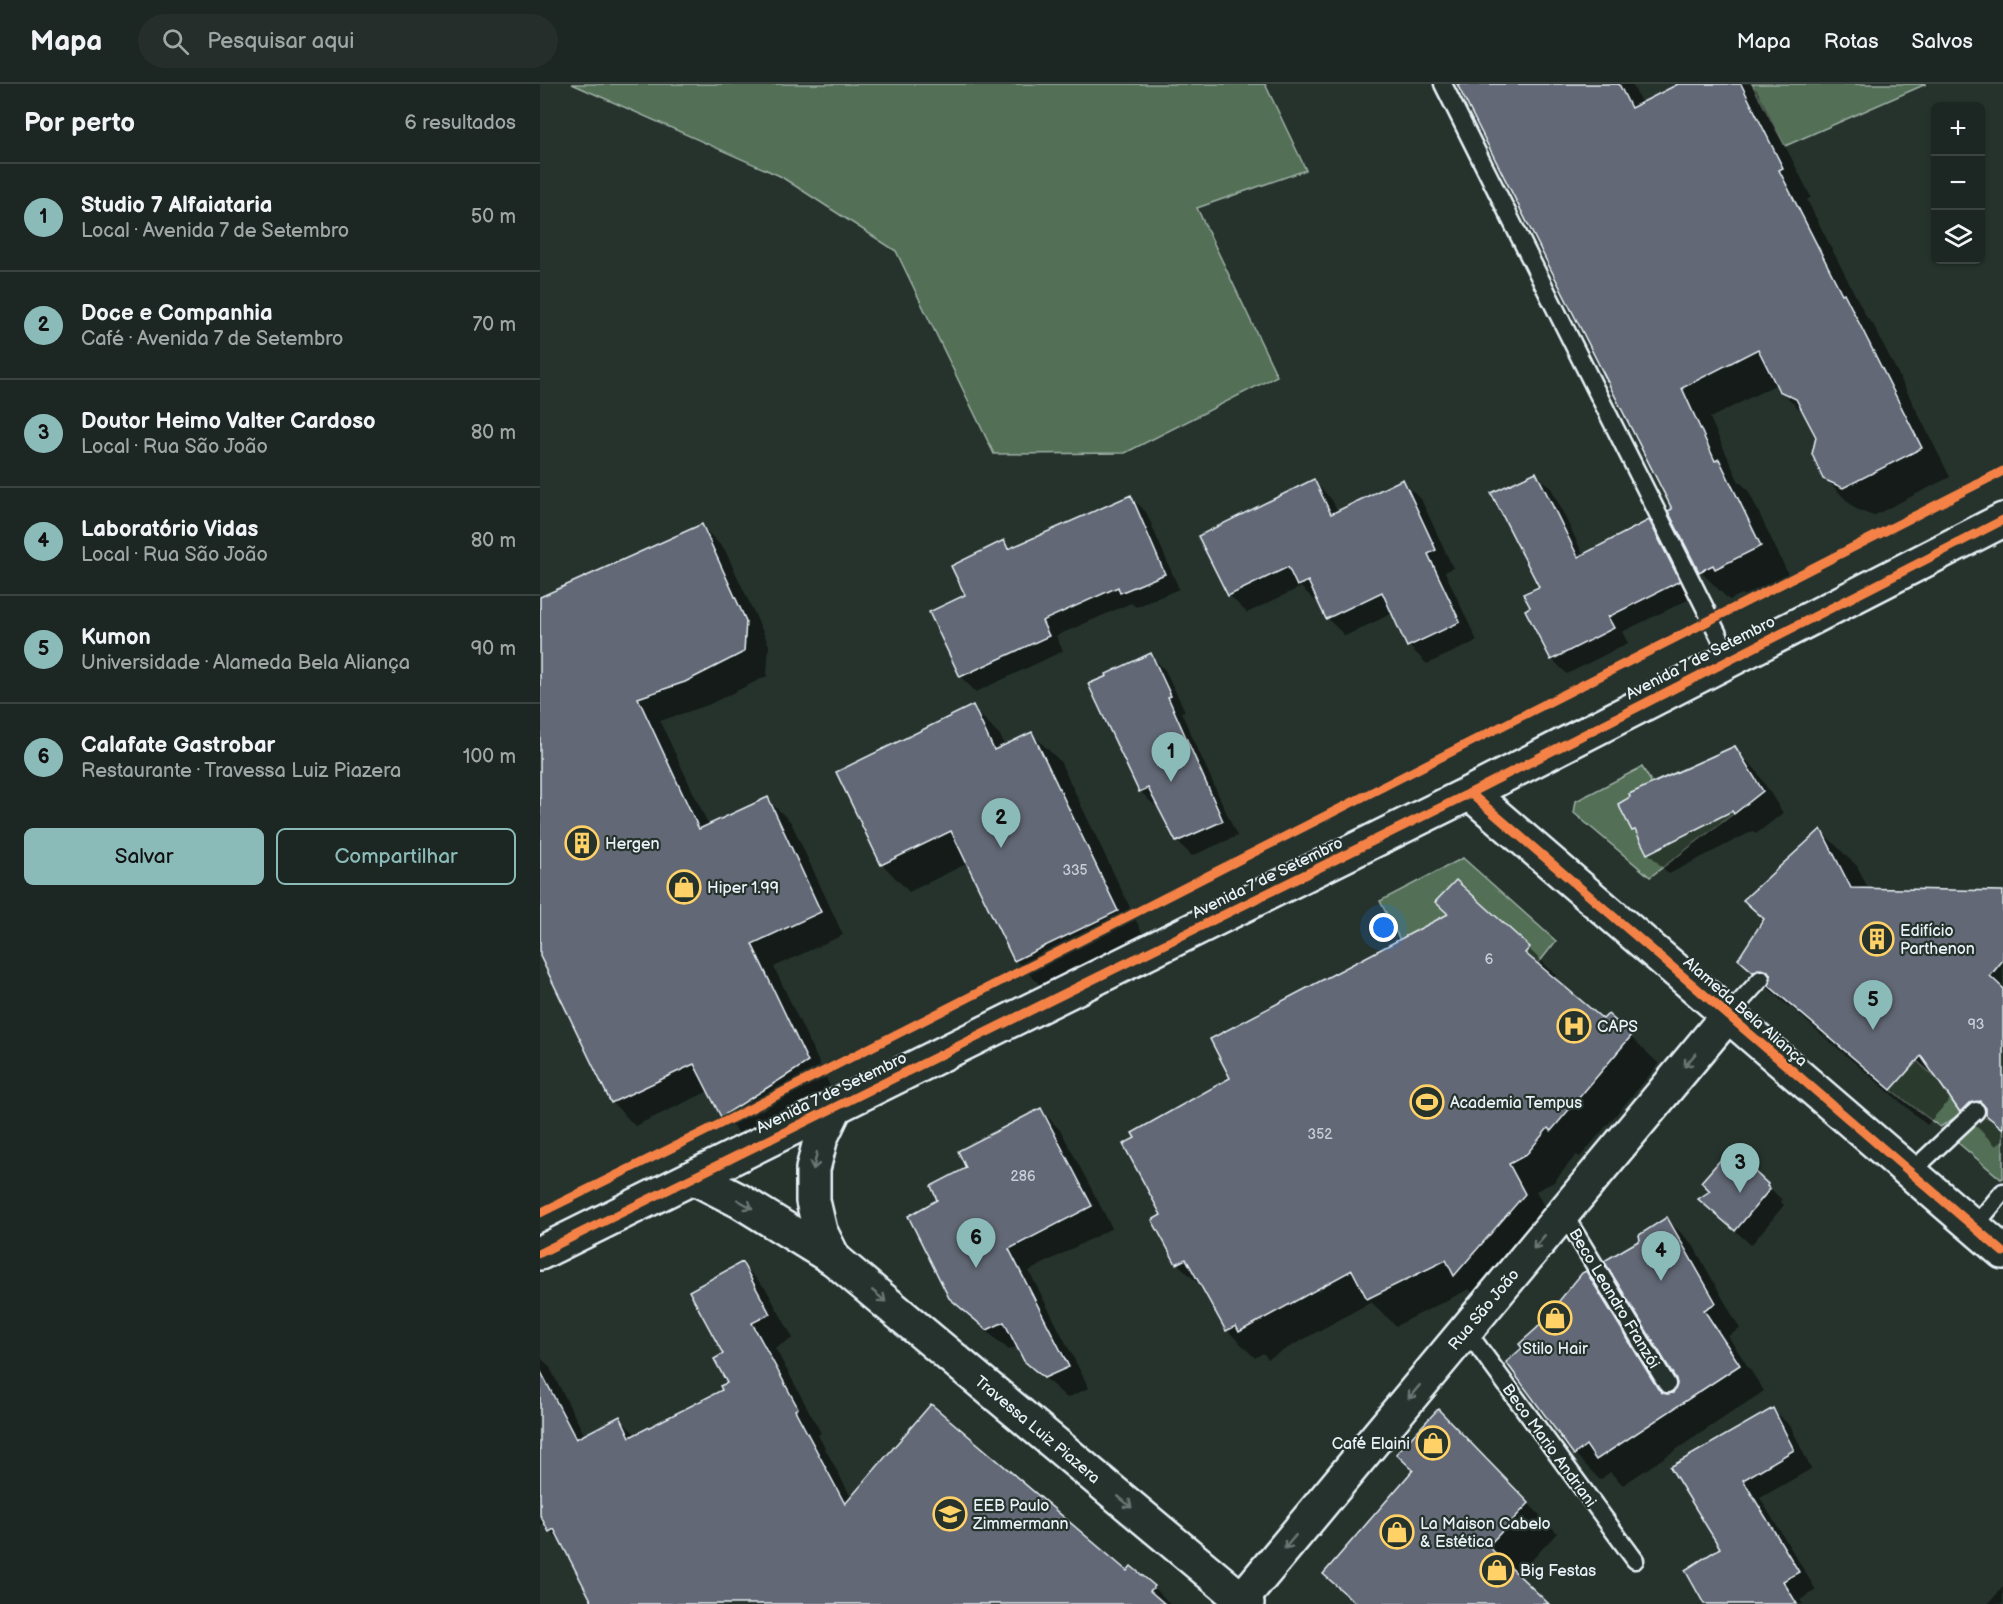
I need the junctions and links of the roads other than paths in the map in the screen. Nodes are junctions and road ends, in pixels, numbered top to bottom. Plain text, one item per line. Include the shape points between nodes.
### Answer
1 (1443, 84) edge
2 (2003, 520) edge
3 (1730, 658) junction
4 (1470, 793) junction
5 (1761, 979) dead end
6 (1728, 1015) junction
7 (836, 1107) junction
8 (1976, 1111) dead end
9 (1911, 1172) junction
10 (693, 1177) junction
11 (2003, 1192) edge
12 (1563, 1213) junction
13 (1993, 1237) edge
14 (540, 1253) edge
15 (834, 1259) junction
16 (1466, 1330) junction
17 (1667, 1384) dead end
18 (1635, 1560) dead end
19 (1243, 1603) edge

1 - 3 lane
2 - 3 street, Avenida 7 de Setembro
3 - 4 street, Avenida 7 de Setembro
4 - 6 street, Alameda Bela Aliança
4 - 7 street, Avenida 7 de Setembro
5 - 6 lane
6 - 9 street, Alameda Bela Aliança
6 -> 12 street, Rua São João
7 - 10 street, Avenida 7 de Setembro
7 -> 15 street, Travessa Luiz Piazera via 821,1137 813,1169 813,1201 820,1231
8 - 9 lane
9 - 13 street, Alameda Bela Aliança
10 - 14 street, Avenida 7 de Setembro
10 -> 15 street, Travessa Luiz Piazera via 750,1206
11 - 13 lane
12 -> 16 street, Rua São João
12 - 17 lane, Beco Leandro Franzói
15 -> 19 street, Travessa Luiz Piazera
16 - 18 lane, Beco Mario Andriani
16 -> 19 street, Rua São João

